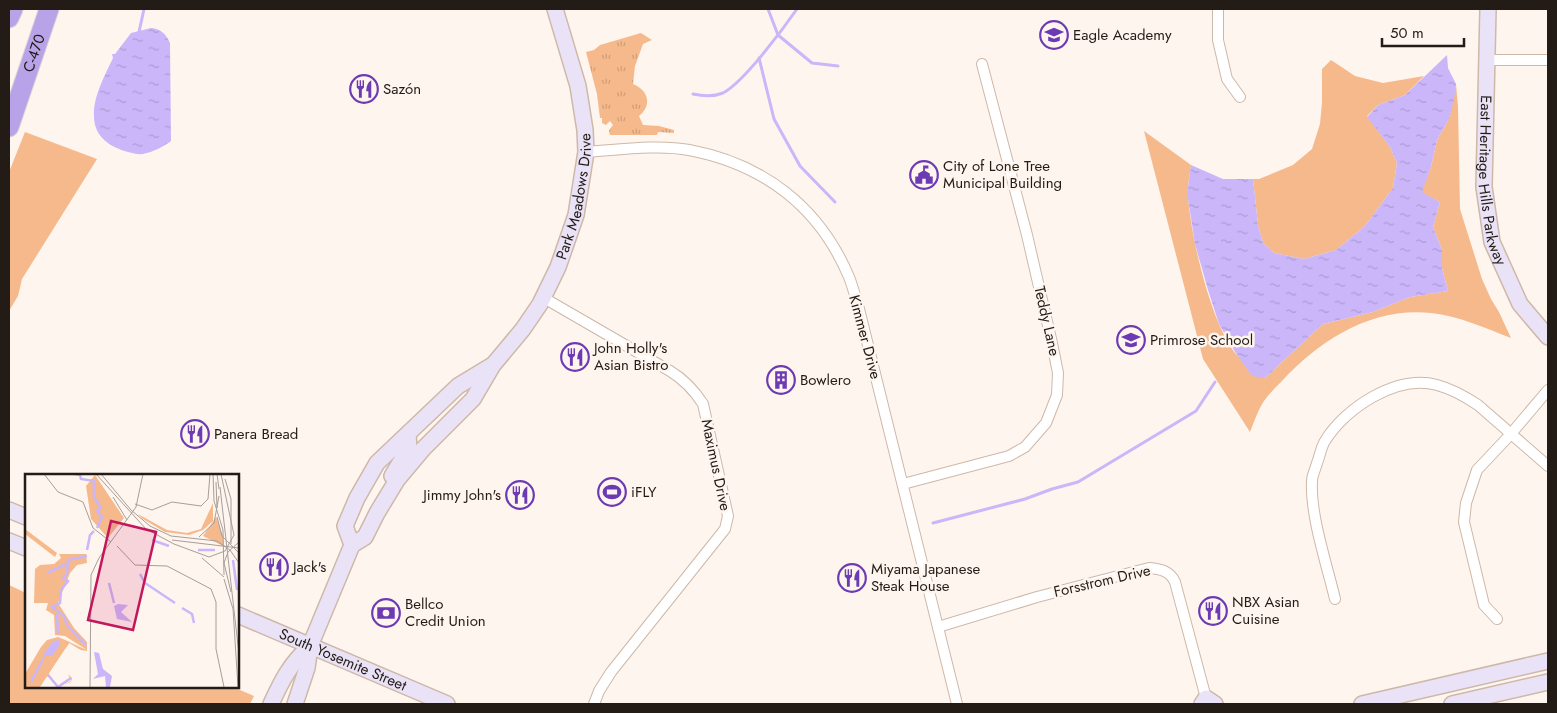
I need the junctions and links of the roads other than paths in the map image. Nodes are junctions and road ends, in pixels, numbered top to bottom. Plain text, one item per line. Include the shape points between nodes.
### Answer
1 (13, 9) edge
2 (49, 9) edge
3 (556, 9) edge
4 (1218, 9) edge
5 (1488, 9) edge
6 (9, 18) edge
7 (1486, 60) junction
8 (1548, 60) edge
9 (982, 64) dead end
10 (1240, 96) dead end
11 (9, 127) edge
12 (586, 152) junction
13 (544, 298) junction
14 (1548, 337) edge
15 (492, 365) junction
16 (458, 386) junction
17 (1548, 390) edge
18 (1510, 434) junction
19 (408, 435) junction
20 (423, 450) junction
21 (1548, 466) edge
22 (903, 484) junction
23 (9, 510) edge
24 (25, 517) edge
25 (368, 532) junction
26 (9, 541) edge
27 (352, 545) junction
28 (25, 548) edge
29 (1335, 599) dead end
30 (239, 615) edge
31 (1497, 619) dead end
32 (938, 627) junction
33 (310, 646) junction
34 (1548, 661) edge
35 (1548, 682) edge
36 (1208, 702) edge
37 (270, 704) edge
38 (295, 704) edge
39 (447, 704) edge
40 (594, 704) edge
41 (957, 704) edge
42 (1362, 704) edge
43 (1452, 704) edge

1 - 6 highway
2 - 11 highway, C-470
3 - 12 main road, Park Meadows Drive via 578,86
4 - 10 street via 1218,40 1227,79
5 - 7 main road, East Heritage Hills Parkway
7 - 8 street
7 - 14 main road, East Heritage Hills Parkway via 1484,187 1492,242 1520,304
9 - 22 street, Teddy Lane via 1052,343 1058,373 1057,395 1046,423 1025,447 1008,456
12 - 13 main road, Park Meadows Drive via 574,223
12 - 22 street, Kimmer Drive via 689,150 733,162 762,175 805,208 833,246 849,278
13 - 15 main road, Park Meadows Drive
13 - 40 street, Maximus Drive via 631,347 684,380 694,390 703,404 728,516 725,529 611,672
15 - 16 main road, Park Meadows Drive
15 - 20 main road, Park Meadows Drive via 473,399
16 - 19 main road, Park Meadows Drive
16 - 20 main road via 455,401 427,431
17 - 18 street
18 - 21 street
18 - 29 street via 1466,396 1436,385 1390,388 1369,398 1340,422 1324,442 1312,479 1313,510
18 - 31 street via 1477,470 1464,522 1484,605
19 - 25 main road via 409,448 366,520
19 - 27 main road, Park Meadows Drive via 377,463 357,498 345,526
20 - 25 main road, Park Meadows Drive via 397,480
22 - 32 street, Kimmer Drive
23 - 24 main road
25 - 27 main road, Park Meadows Drive
26 - 28 main road
27 - 33 main road, Park Meadows Drive
30 - 33 main road, South Yosemite Street
32 - 36 street, Forsstrom Drive via 1046,594 1159,568 1175,582
32 - 41 street, Kimmer Drive
33 - 37 main road, Park Meadows Drive via 283,677
33 - 38 main road, Park Meadows Drive via 307,668
33 - 39 main road, South Yosemite Street
34 - 42 main road
35 - 43 main road

